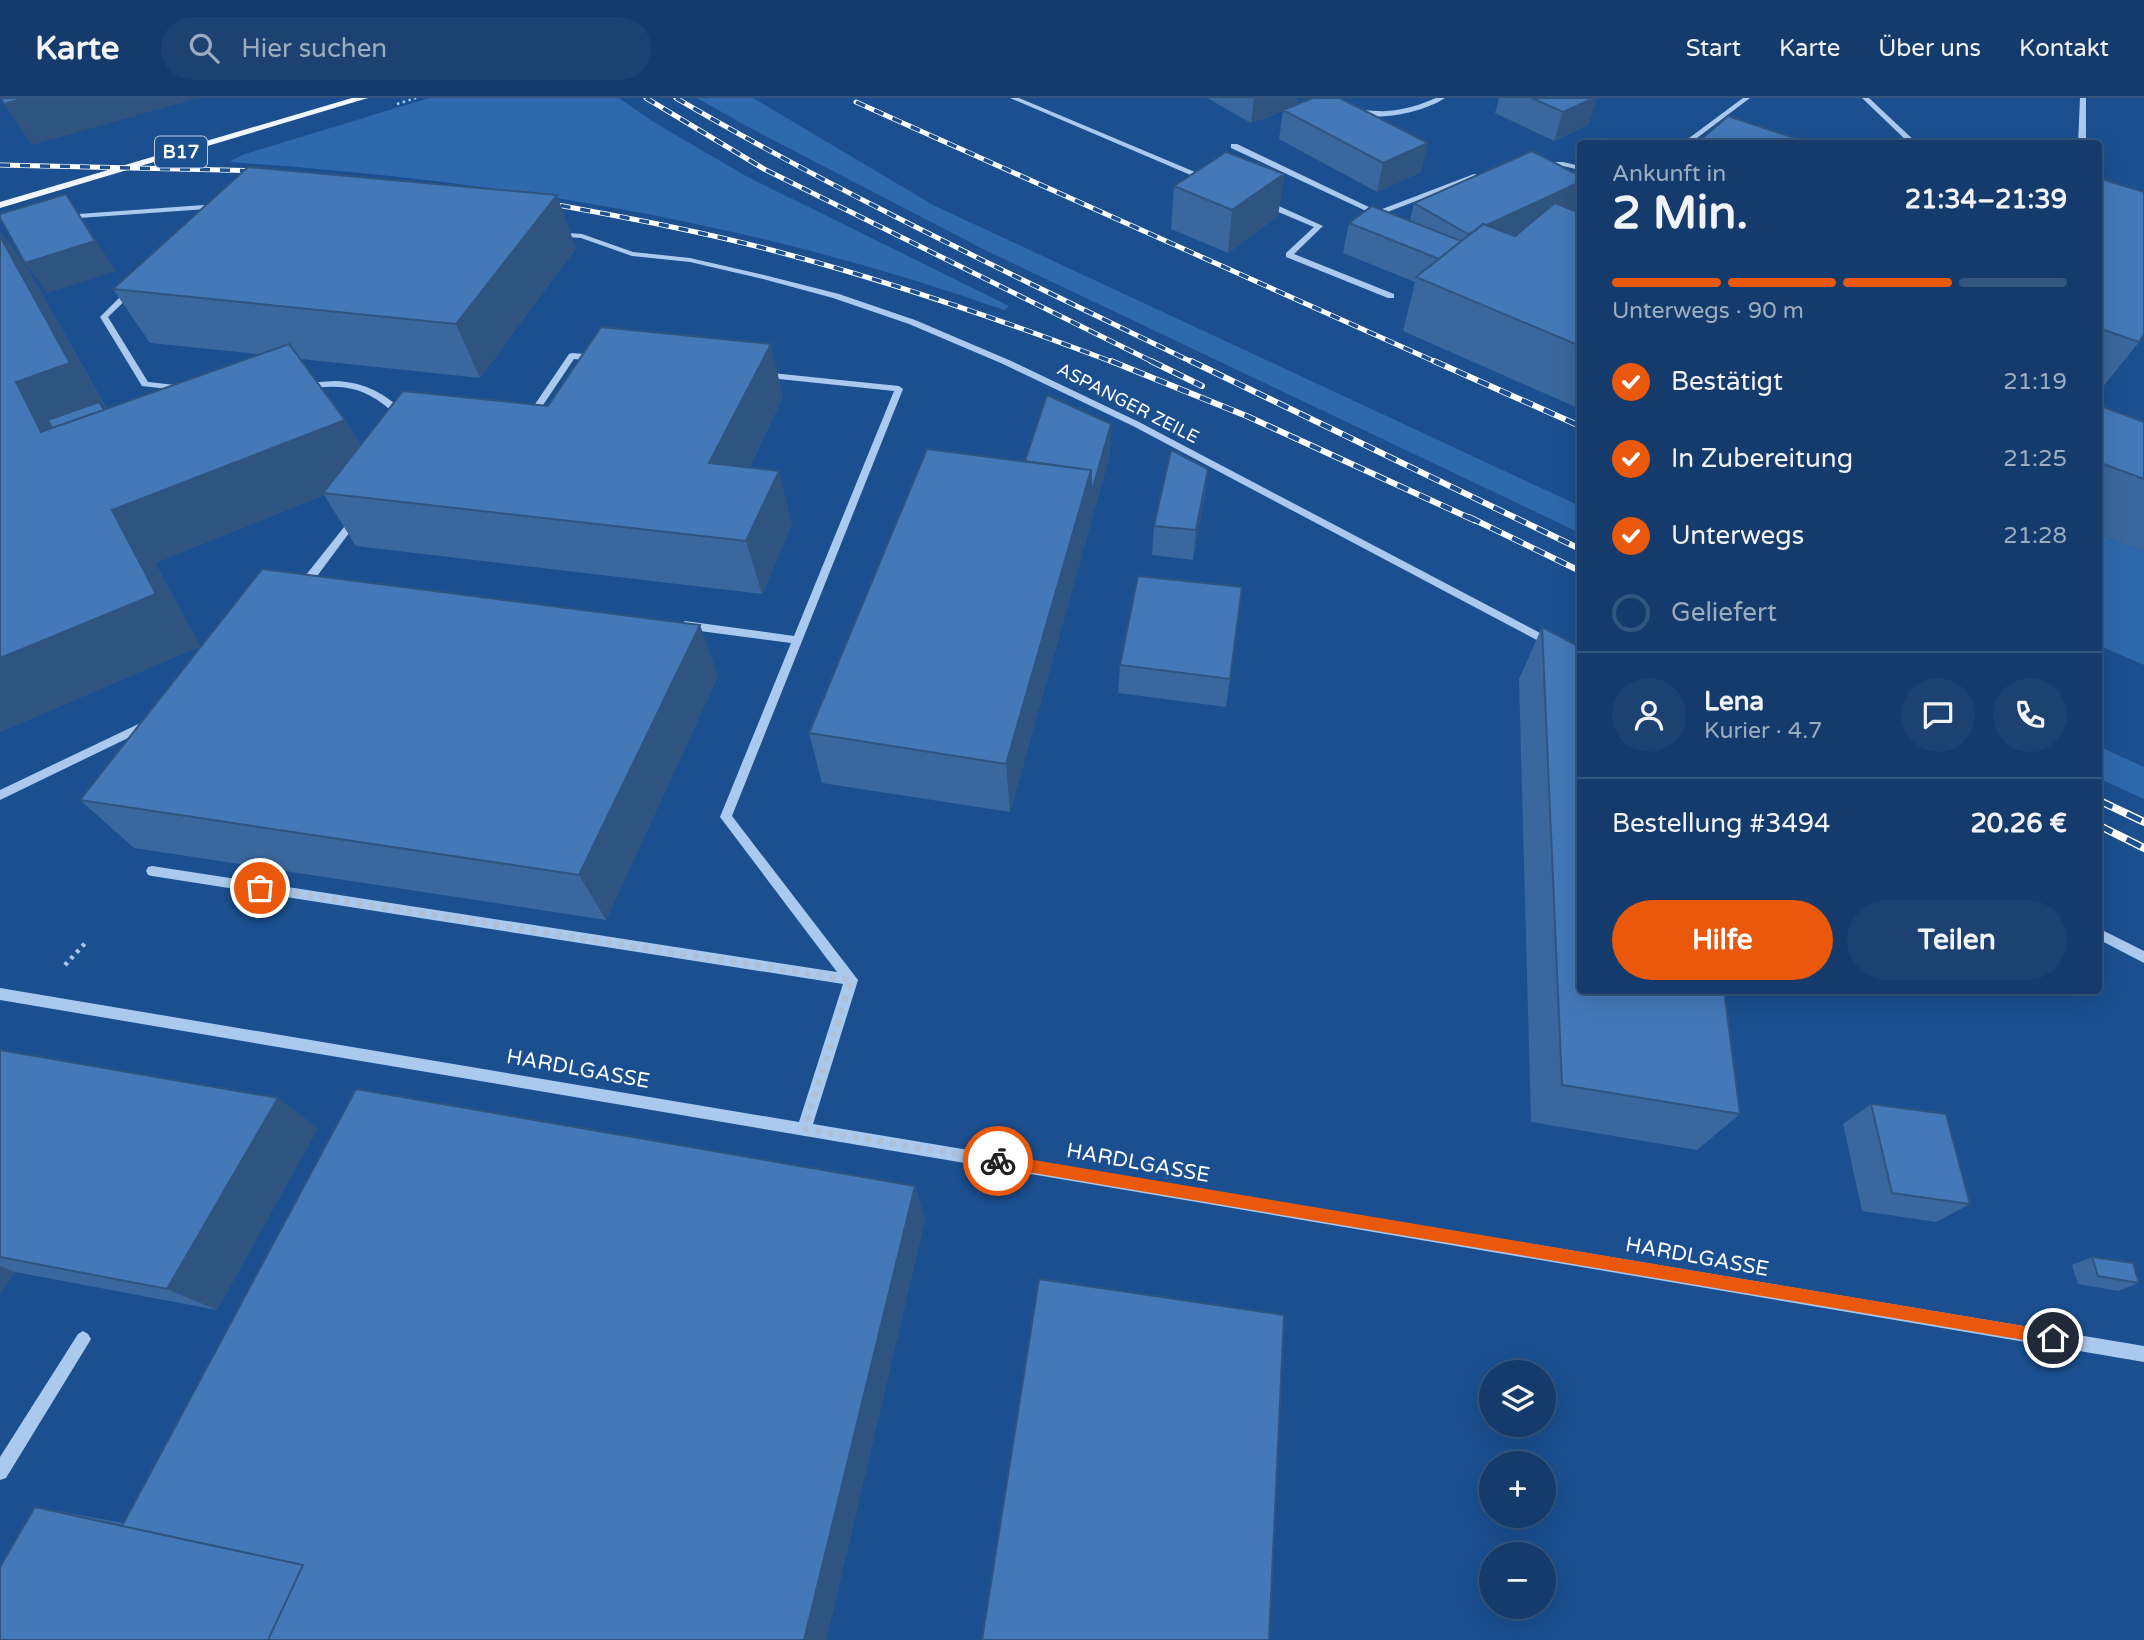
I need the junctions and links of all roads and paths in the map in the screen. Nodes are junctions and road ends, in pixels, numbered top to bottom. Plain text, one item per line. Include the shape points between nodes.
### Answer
1 (363, 98) edge
2 (1013, 98) edge
3 (1442, 98) edge
4 (1747, 98) edge
5 (1865, 98) edge
6 (2083, 98) edge
7 (1346, 111) edge
8 (1689, 140) edge
9 (1911, 140) edge
10 (2082, 140) edge
11 (1234, 146) dead end
12 (1529, 165) edge
13 (1577, 166) edge
14 (1480, 175) edge
15 (1222, 185) edge
16 (1259, 200) edge
17 (0, 205) edge
18 (219, 206) junction
19 (233, 206) edge
20 (209, 215) edge
21 (51, 225) edge
22 (542, 232) edge
23 (142, 280) edge
24 (1391, 296) dead end
25 (613, 360) edge
26 (749, 374) edge
27 (295, 387) edge
28 (192, 390) edge
29 (409, 424) edge
30 (520, 433) edge
31 (360, 512) edge
32 (295, 598) edge
33 (676, 624) edge
34 (797, 640) junction
35 (1577, 657) edge
36 (157, 719) edge
37 (0, 795) edge
38 (152, 871) dead end
39 (2102, 935) edge
40 (2144, 957) edge
41 (851, 980) junction
42 (0, 994) edge
43 (804, 1129) junction
44 (83, 1339) dead end
45 (2144, 1353) edge
46 (0, 1472) edge

1 - 17 main road, B17
2 - 15 lane
3 - 7 street via 1410,112
4 - 8 street
5 - 9 street
6 - 10 street
11 - 14 street via 1377,214
12 - 13 street
16 - 24 lane via 1319,226 1289,255
18 - 19 street
18 - 20 street
18 - 21 street via 78,216
22 - 35 street, ASPANGER ZEILE via 582,236 632,254 690,260 836,296 912,322 1136,424
23 - 28 street via 104,317 145,384
25 - 30 lane via 572,356
26 - 34 lane via 899,389
27 - 29 street via 343,382 382,395
31 - 32 street
33 - 34 street
34 - 41 lane via 726,817
36 - 37 street
38 - 41 street
39 - 40 street
41 - 43 lane
42 - 43 street, HARDLGASSE
43 - 45 street, HARDLGASSE
44 - 46 street

